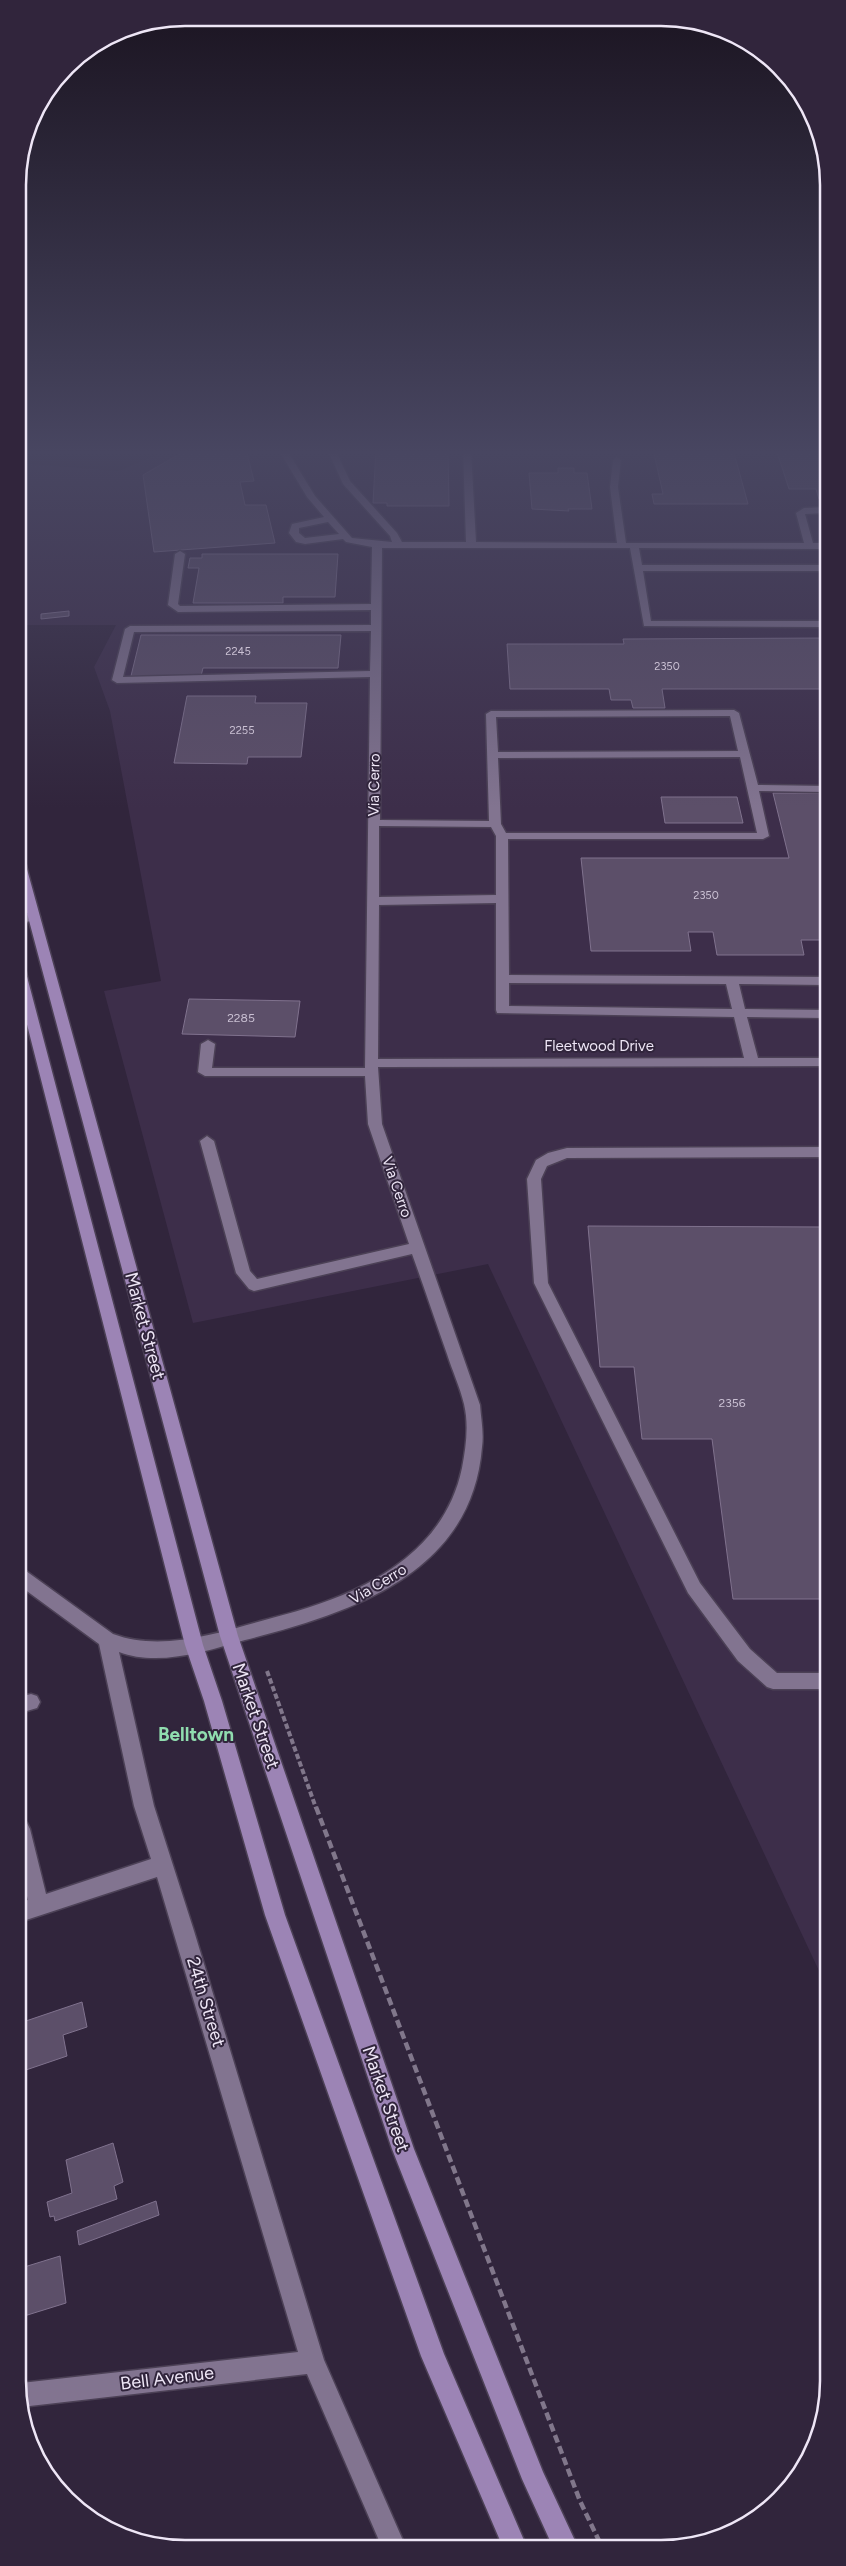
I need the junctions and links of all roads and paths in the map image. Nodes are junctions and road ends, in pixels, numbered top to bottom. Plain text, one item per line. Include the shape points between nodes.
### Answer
1 (638, 568) edge
2 (178, 569) edge
3 (377, 569) edge
4 (376, 607) junction
5 (820, 624) edge
6 (376, 628) junction
7 (376, 674) junction
8 (744, 754) junction
9 (493, 755) junction
10 (753, 788) junction
11 (820, 789) edge
12 (374, 823) junction
13 (495, 824) junction
14 (502, 836) junction
15 (503, 899) junction
16 (373, 901) junction
17 (27, 920) edge
18 (502, 979) junction
19 (732, 981) junction
20 (820, 981) edge
21 (27, 998) edge
22 (740, 1014) junction
23 (820, 1014) edge
24 (208, 1044) dead end
25 (752, 1062) junction
26 (820, 1062) edge
27 (371, 1068) junction
28 (207, 1141) dead end
29 (820, 1152) edge
30 (418, 1247) junction
31 (26, 1581) edge
32 (228, 1636) junction
33 (107, 1640) junction
34 (194, 1645) junction
35 (267, 1671) dead end
36 (819, 1681) edge
37 (26, 1854) edge
38 (163, 1866) junction
39 (39, 1906) junction
40 (26, 1910) edge
41 (313, 2362) junction
42 (27, 2394) edge
43 (391, 2540) edge
44 (512, 2540) edge
45 (563, 2540) edge
46 (599, 2540) edge

1 - 5 street via 647,624
2 - 4 street via 173,605 178,609
3 - 4 street, Via Cerro
4 - 6 street, Via Cerro
6 - 7 street, Via Cerro
6 - 7 street via 130,630 117,680
7 - 12 street, Via Cerro
8 - 9 street
8 - 9 street via 734,713 491,714
8 - 10 street
9 - 13 street
10 - 11 street
10 - 14 street via 762,836
12 - 13 street
12 - 16 street, Via Cerro
13 - 14 street
14 - 15 street
15 - 16 street
15 - 18 street
16 - 27 street, Via Cerro
17 - 32 main road, Market Street
18 - 19 street
18 - 22 street via 502,1010
19 - 20 street
19 - 22 street
21 - 34 main road, Market Street
22 - 23 street
22 - 25 street
24 - 27 street, Fleetwood Drive via 205,1072
25 - 26 street, Fleetwood Drive
25 - 27 street, Fleetwood Drive
27 - 30 street, Via Cerro via 375,1124
28 - 30 street via 243,1274 254,1285
29 - 36 street via 567,1153 541,1163 534,1179 541,1283 694,1588 744,1655 773,1680
30 - 32 street, Via Cerro via 472,1405 474,1450 464,1497 449,1526 398,1576 347,1603 300,1619
31 - 33 street
32 - 34 street, Via Cerro
32 - 45 main road, Market Street via 403,2149 534,2479
33 - 34 street via 133,1649
33 - 38 street, 24th Street via 144,1806
34 - 44 main road, Market Street via 274,1915 433,2356
35 - 46 path via 329,1844 580,2501
37 - 39 street
38 - 39 street
38 - 41 street, 24th Street
39 - 40 street
41 - 42 street, Bell Avenue
41 - 43 street, 24th Street

